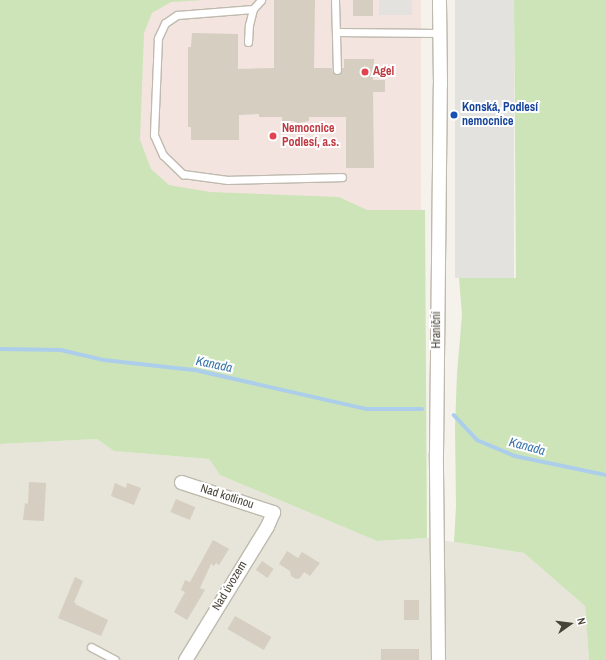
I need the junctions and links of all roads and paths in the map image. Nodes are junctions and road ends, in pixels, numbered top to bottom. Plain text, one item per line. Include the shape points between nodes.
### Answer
1 (260, 0) edge
2 (335, 0) edge
3 (439, 0) edge
4 (253, 9) junction
5 (336, 32) junction
6 (438, 33) junction
7 (248, 42) dead end
8 (337, 70) dead end
9 (342, 177) dead end
10 (181, 482) dead end
11 (273, 512) joint
12 (91, 647) dead end
13 (115, 660) edge
14 (186, 660) edge
15 (438, 660) edge

1 - 4 lane
2 - 5 lane
3 - 6 street, Hraniční
4 - 7 lane
4 - 9 lane via 177,15 165,23 158,38 154,135 163,155 183,174 228,180
5 - 6 lane
5 - 8 lane
6 - 15 street, Hraniční
10 - 11 street, Nad kotlinou
11 - 14 street, Nad úvozem
12 - 13 lane

